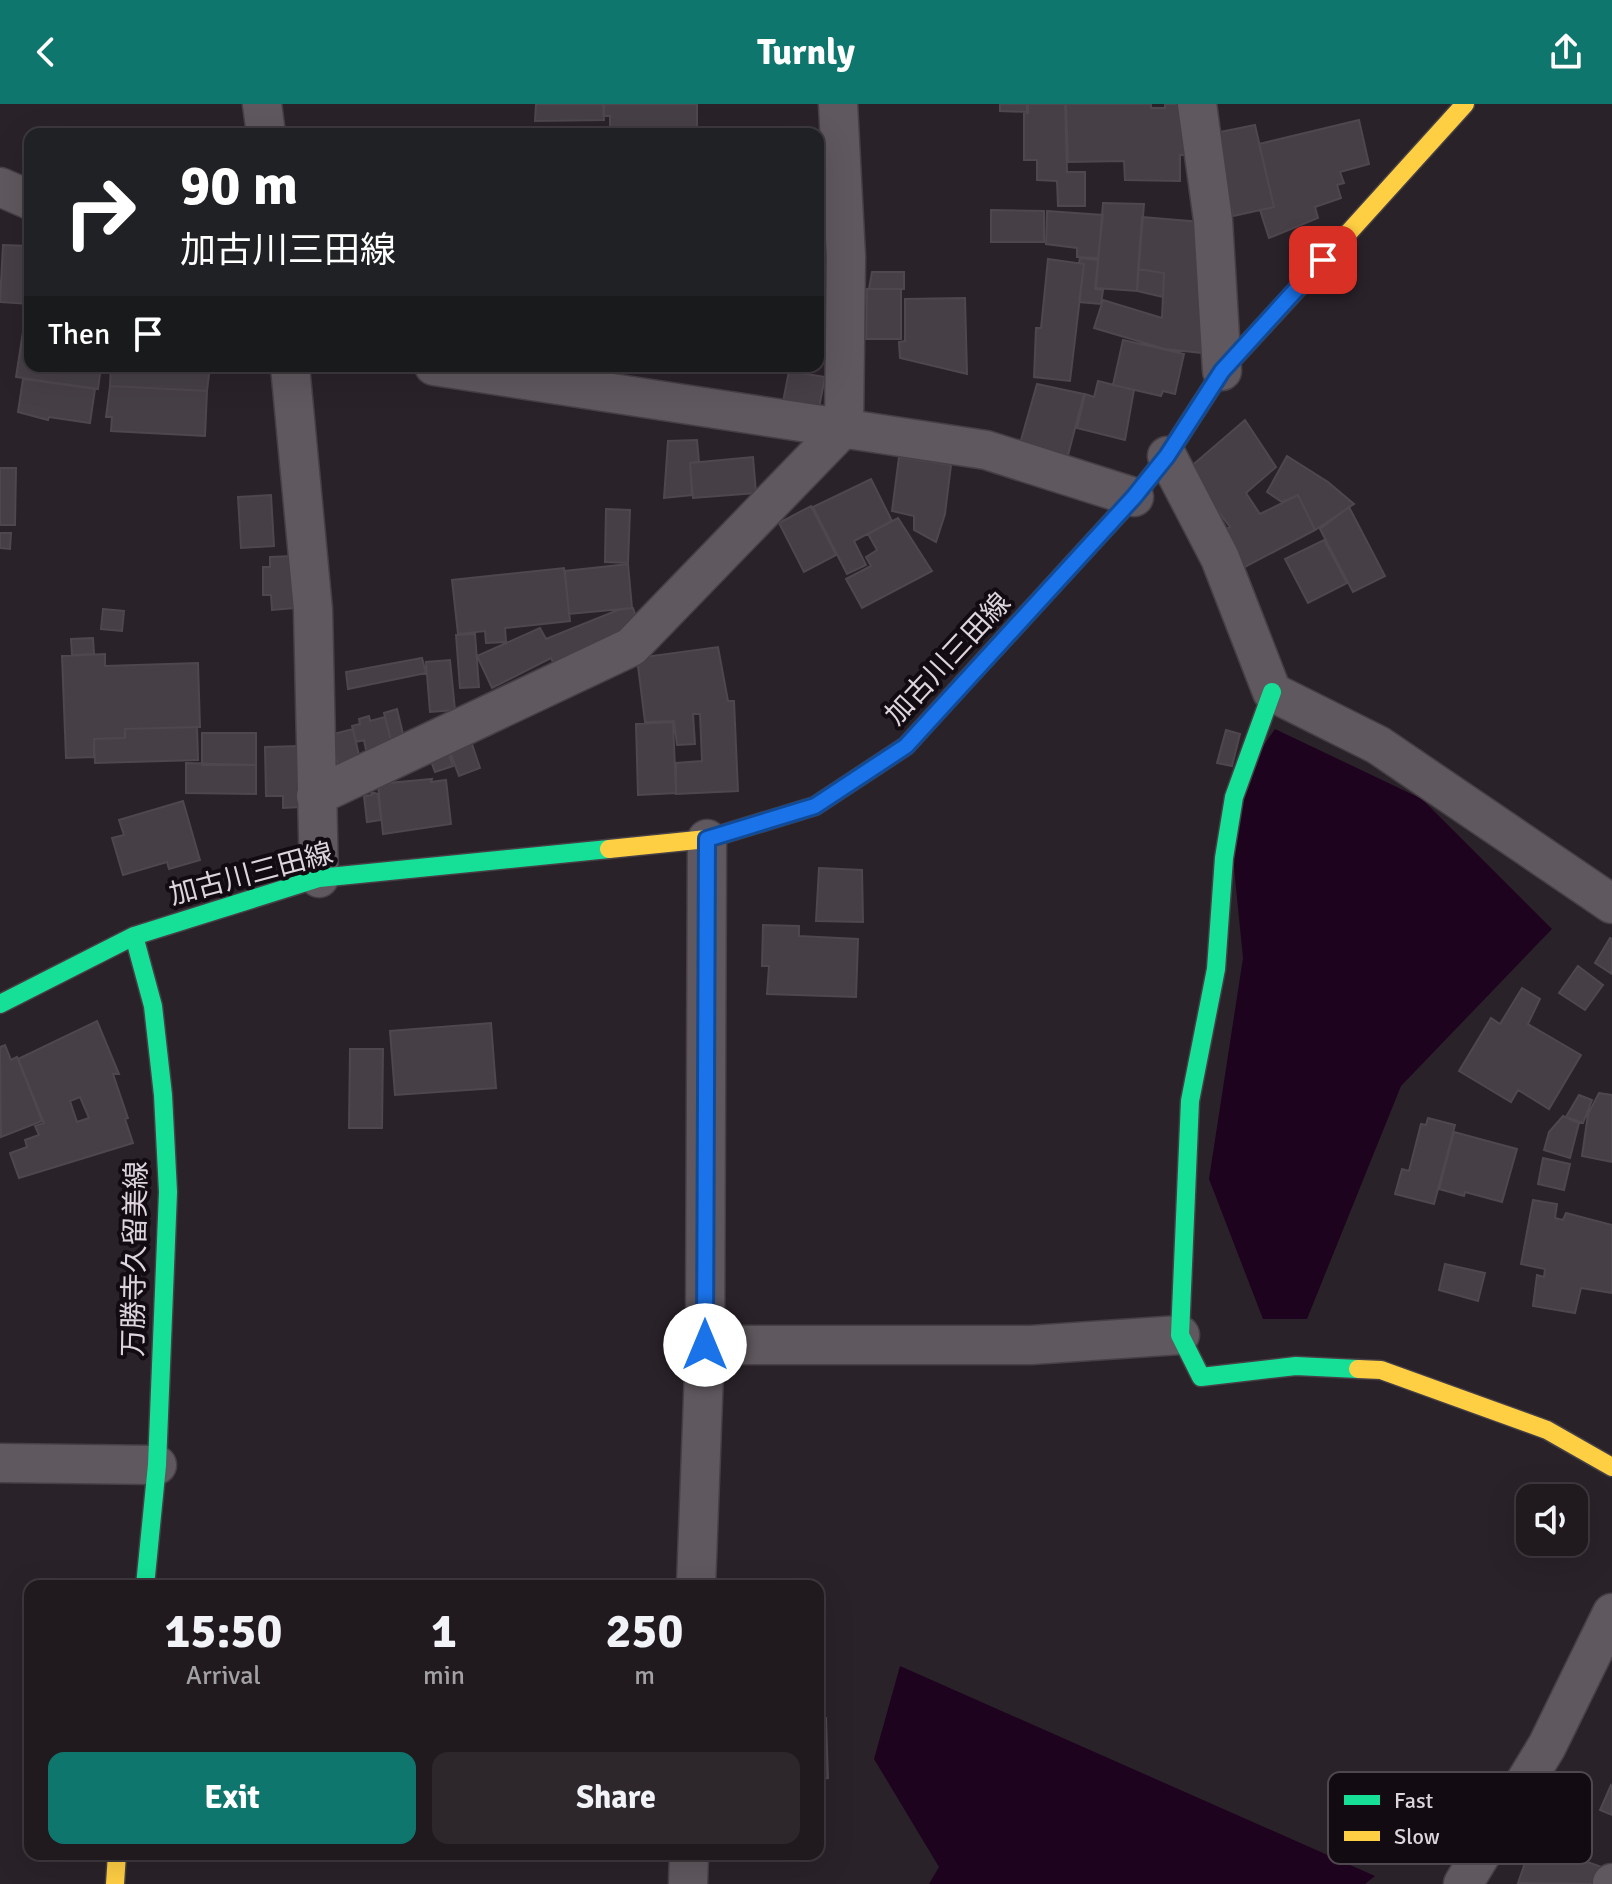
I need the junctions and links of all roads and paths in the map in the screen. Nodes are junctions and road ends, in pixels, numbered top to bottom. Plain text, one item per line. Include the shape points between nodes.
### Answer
1 (262, 104) edge
2 (838, 104) edge
3 (1197, 104) edge
4 (1465, 104) edge
5 (265, 128) edge
6 (0, 187) edge
7 (24, 197) edge
8 (1222, 371) junction
9 (291, 372) edge
10 (474, 372) edge
11 (844, 427) junction
12 (1167, 456) junction
13 (1134, 497) junction
14 (1272, 692) junction
15 (316, 796) junction
16 (707, 839) junction
17 (319, 878) junction
18 (1611, 901) edge
19 (134, 936) junction
20 (0, 1004) edge
21 (1180, 1335) junction
22 (705, 1345) junction
23 (0, 1463) edge
24 (157, 1465) junction
25 (1612, 1467) edge
26 (146, 1580) edge
27 (696, 1580) edge
28 (1609, 1632) edge
29 (1531, 1772) edge
30 (117, 1860) edge
31 (689, 1860) edge
32 (1475, 1864) edge
33 (115, 1884) edge
34 (688, 1884) edge
35 (1463, 1884) edge

1 - 5 street
2 - 11 street via 846,257
3 - 8 street via 1213,220
4 - 8 main road, 加古川三田線
6 - 7 street
8 - 12 main road, 加古川三田線
9 - 15 street via 313,610
10 - 11 street
11 - 13 street via 986,450
11 - 15 street via 631,647
12 - 13 main road, 加古川三田線
12 - 14 street via 1220,558
13 - 16 main road, 加古川三田線 via 906,746 815,806
14 - 18 street via 1378,745
14 - 21 main road via 1234,797 1224,858 1216,969 1190,1101
15 - 17 street
16 - 17 main road, 加古川三田線
16 - 22 street
17 - 19 main road, 加古川三田線
19 - 20 main road, 加古川三田線
19 - 24 main road, 万勝寺久留美線 via 153,1006 168,1192
21 - 22 street via 1031,1345
21 - 25 main road via 1201,1377 1296,1366 1381,1370 1547,1430
22 - 27 street
23 - 24 street
24 - 26 main road, 万勝寺久留美線
28 - 29 street
30 - 33 main road
31 - 34 street
32 - 35 street

